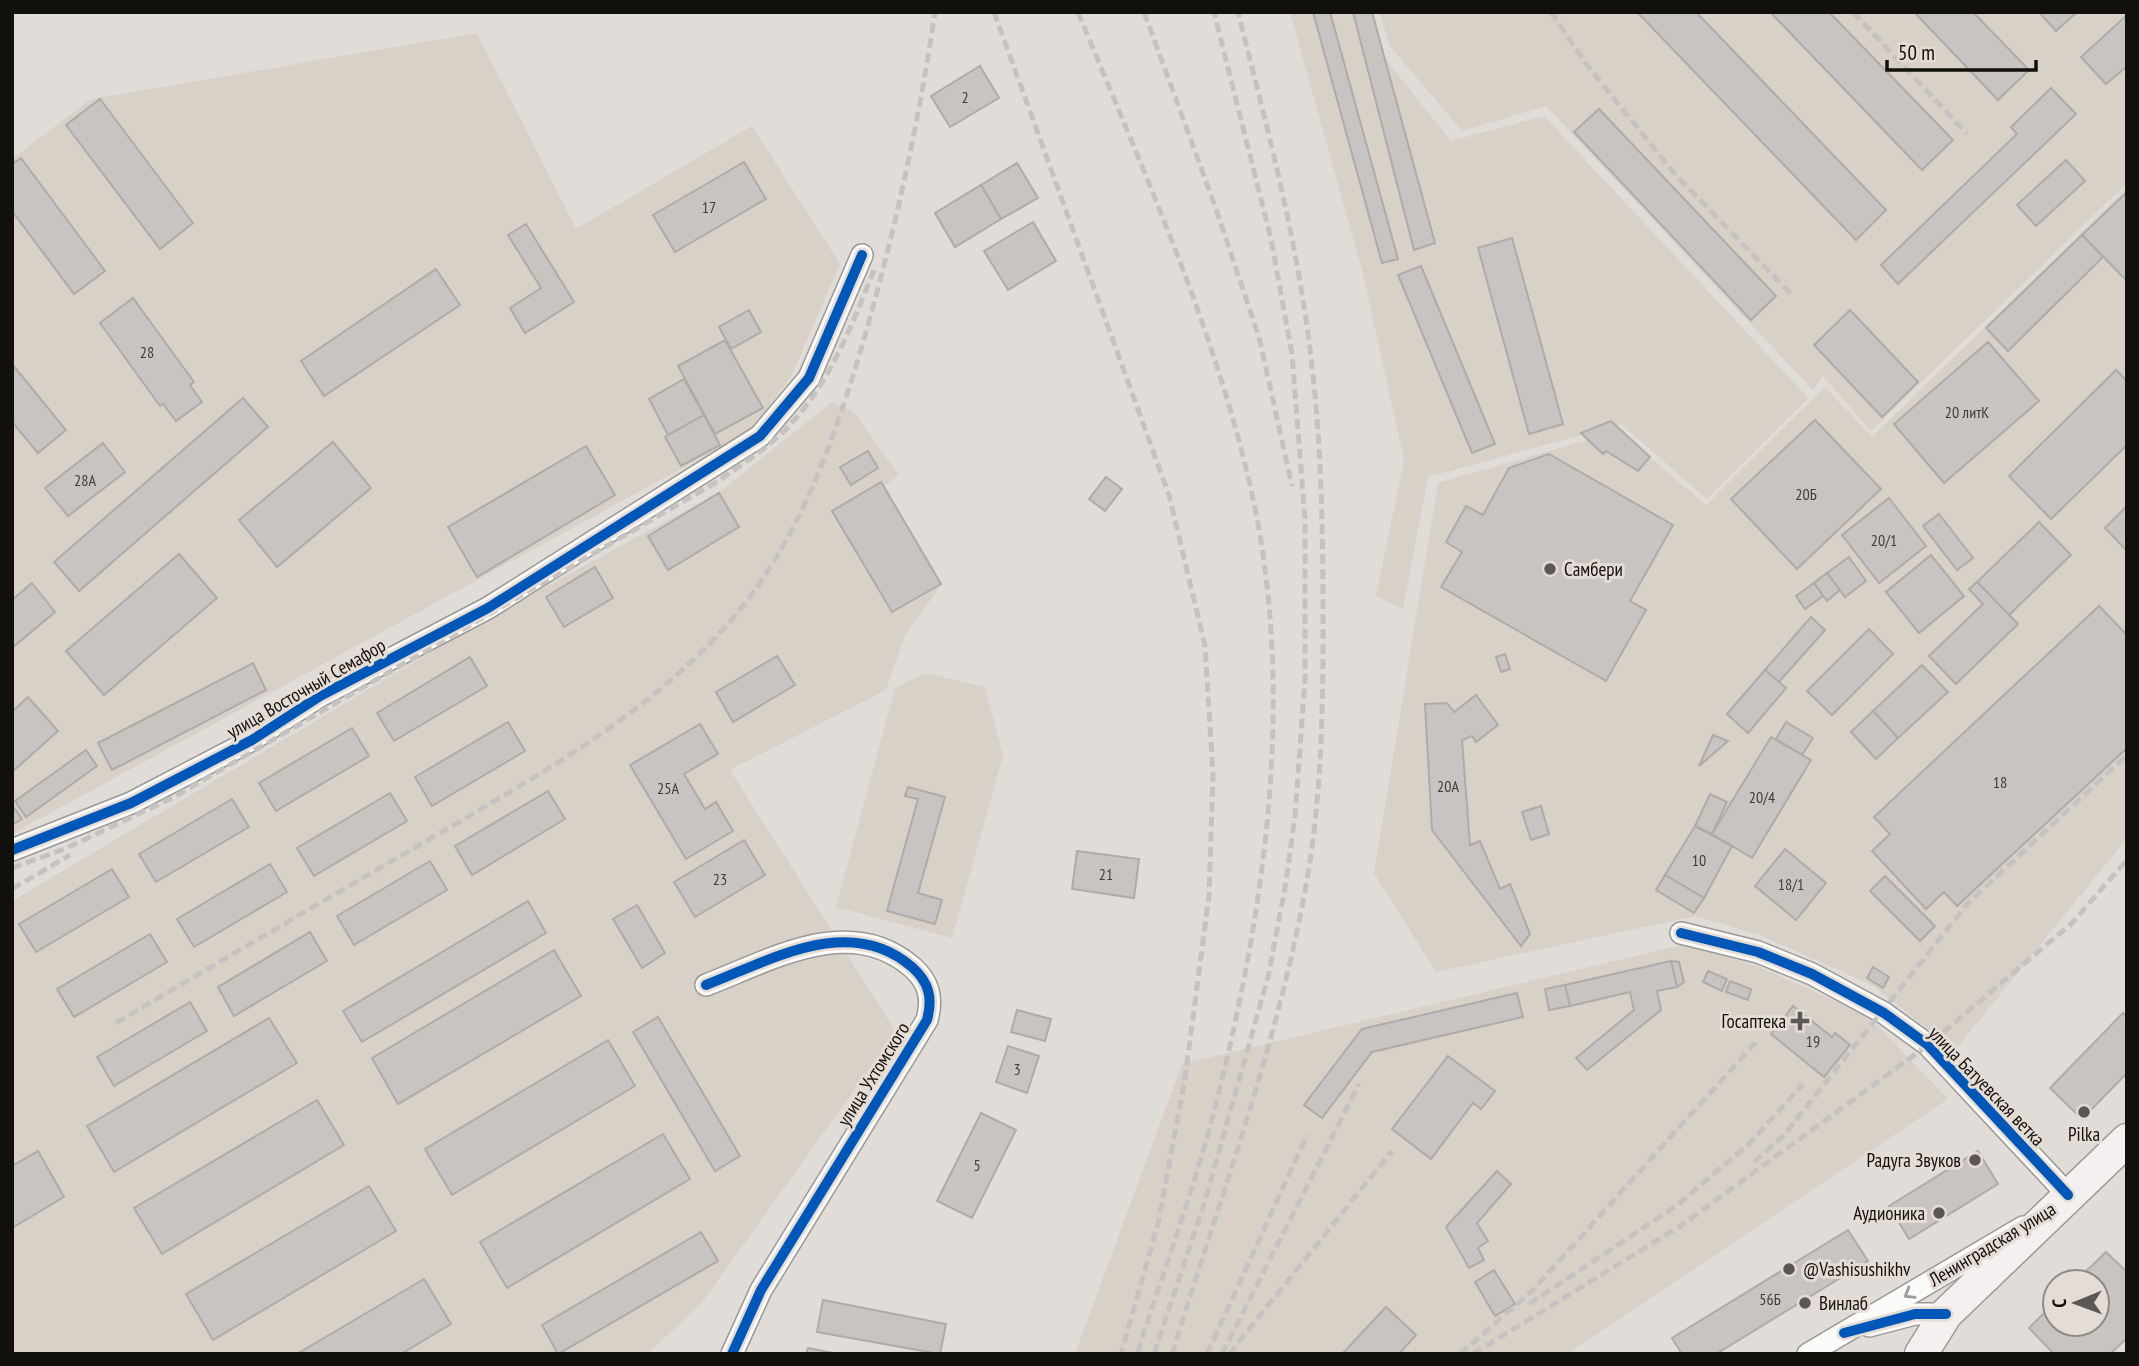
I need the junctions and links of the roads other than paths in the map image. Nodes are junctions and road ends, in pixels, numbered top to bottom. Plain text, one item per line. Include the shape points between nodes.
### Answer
1 (862, 255) dead end
2 (12, 850) edge
3 (1681, 933) dead end
4 (706, 985) dead end
5 (2127, 1140) edge
6 (2060, 1202) junction
7 (1844, 1333) junction
8 (1926, 1340) edge
9 (732, 1354) edge
10 (1808, 1354) edge

1 - 2 street, улица Восточный Семафор via 810,378 760,436 488,608 320,696 252,740 131,803
3 - 6 street, улица Батуевская ветка via 1758,952 1812,974 1884,1013 1928,1045
4 - 9 street, улица Ухтомского via 802,948 853,941 874,943 896,953 922,975 931,998 927,1020 761,1290
5 - 6 main road, Ленинградская улица
6 -> 7 street, Ленинградская улица
6 - 8 main road
7 - 8 street via 1915,1314
7 - 10 street, Ленинградская улица

